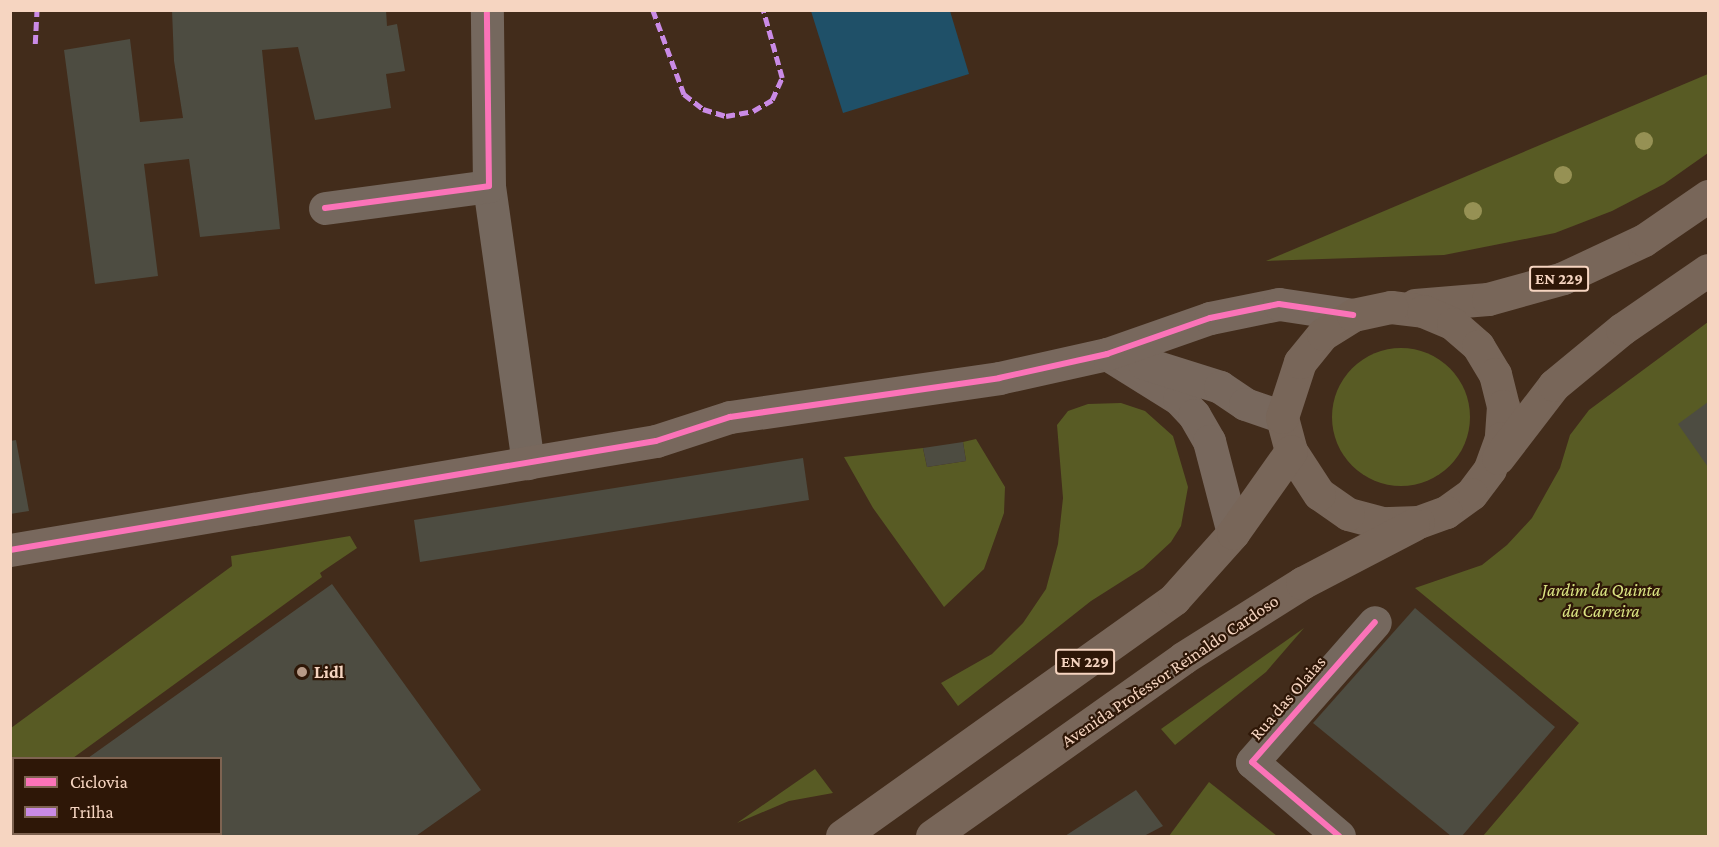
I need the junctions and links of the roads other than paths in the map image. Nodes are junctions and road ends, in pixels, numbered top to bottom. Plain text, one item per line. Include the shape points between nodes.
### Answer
1 (487, 10) edge
2 (489, 186) junction
3 (1708, 196) edge
4 (325, 208) dead end
5 (1708, 270) edge
6 (1391, 307) junction
7 (1353, 315) junction
8 (1107, 354) junction
9 (1282, 417) junction
10 (1291, 452) junction
11 (528, 463) junction
12 (1490, 470) junction
13 (1418, 522) junction
14 (1233, 533) junction
15 (10, 550) edge
16 (1375, 622) dead end
17 (842, 837) edge
18 (932, 837) edge
19 (1339, 837) edge

1 - 2 street
2 - 4 street
2 - 11 street
3 - 6 main road, EN 229 via 1644,240 1563,278 1488,299
5 - 12 main road, EN 229 via 1622,329 1554,385
6 - 7 main road, EN 229
6 - 12 main road, EN 229 via 1423,311 1453,324 1478,346 1496,374 1503,416 1501,438
7 - 8 street via 1279,304 1210,318
7 - 9 main road, EN 229 via 1323,334 1300,362
8 - 9 street via 1220,387 1245,404
8 - 11 street via 999,378 730,417 656,441
8 - 14 street via 1179,399 1194,415 1209,441
9 - 10 main road, EN 229
10 - 13 main road, EN 229 via 1319,494 1348,514 1382,524
10 - 14 main road, EN 229
11 - 15 street
12 - 13 main road, EN 229 via 1463,500 1446,512
13 - 18 main road, Avenida Professor Reinaldo Cardoso / EN 229 via 1302,583 1183,658
14 - 17 main road, EN 229 via 1174,598
16 - 19 street, Rua das Olaias via 1252,762

